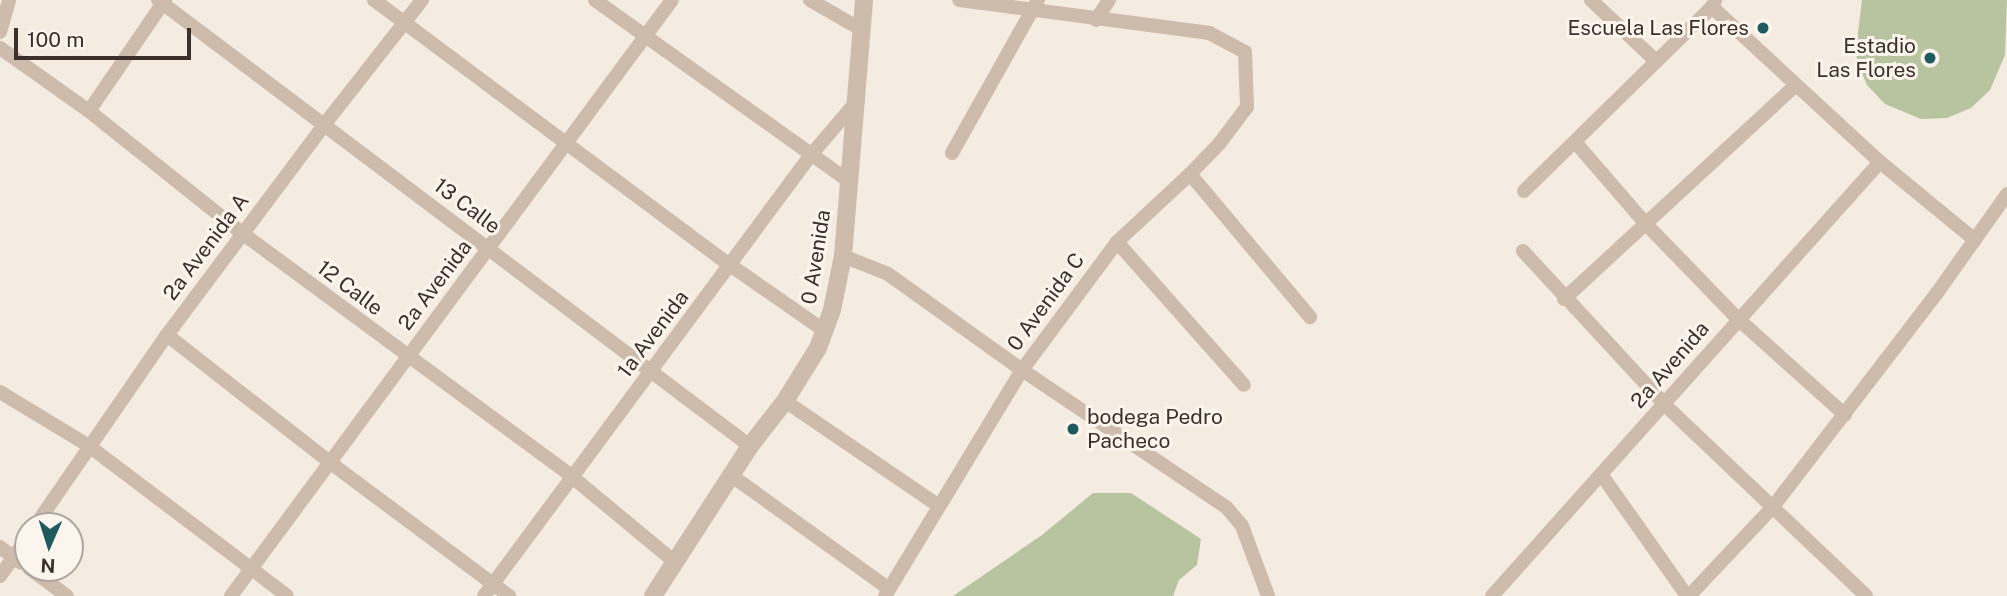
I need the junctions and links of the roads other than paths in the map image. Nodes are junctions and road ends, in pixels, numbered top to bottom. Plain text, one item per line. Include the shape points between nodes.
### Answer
1 (9, 0) edge
2 (374, 0) edge
3 (422, 0) edge
4 (595, 0) edge
5 (672, 0) edge
6 (810, 0) edge
7 (864, 0) edge
8 (958, 0) edge
9 (1110, 0) edge
10 (1591, 0) edge
11 (162, 1) edge
12 (1714, 4) edge
13 (1035, 5) edge
14 (1096, 20) junction
15 (405, 22) junction
16 (862, 30) junction
17 (0, 32) edge
18 (644, 35) junction
19 (0, 48) edge
20 (1656, 61) junction
21 (1795, 86) junction
22 (858, 100) junction
23 (89, 111) junction
24 (324, 125) junction
25 (568, 142) junction
26 (1576, 143) junction
27 (952, 153) dead end
28 (810, 156) junction
29 (1880, 162) junction
30 (1190, 174) junction
31 (849, 181) junction
32 (1524, 191) dead end
33 (2007, 194) edge
34 (1646, 224) junction
35 (242, 233) junction
36 (1975, 240) junction
37 (1117, 242) junction
38 (489, 249) junction
39 (1523, 251) dead end
40 (843, 257) junction
41 (730, 265) junction
42 (1564, 299) junction
43 (1310, 317) dead end
44 (1737, 318) junction
45 (825, 331) junction
46 (167, 335) junction
47 (407, 357) junction
48 (1022, 370) junction
49 (652, 372) junction
50 (1244, 385) dead end
51 (0, 392) edge
52 (785, 401) junction
53 (1665, 405) junction
54 (1844, 415) junction
55 (89, 446) junction
56 (750, 446) junction
57 (328, 461) junction
58 (1601, 474) junction
59 (732, 476) junction
60 (571, 477) junction
61 (939, 506) junction
62 (1772, 508) junction
63 (44, 512) edge
64 (0, 547) edge
65 (14, 557) joint
66 (675, 562) junction
67 (250, 568) junction
68 (0, 576) edge
69 (48, 582) edge
70 (494, 583) junction
71 (887, 593) edge
72 (67, 596) edge
73 (231, 596) edge
74 (287, 596) edge
75 (484, 596) edge
76 (509, 596) edge
77 (653, 596) edge
78 (1268, 596) edge
79 (1492, 596) edge
80 (1688, 596) edge
81 (1866, 596) edge

1 - 17 street
2 - 15 street
3 - 15 street, 2a Avenida A
4 - 18 street
5 - 18 street, 2a Avenida
6 - 16 street
7 - 16 street, 0 Avenida
8 - 13 street
9 - 14 street
10 - 20 street
11 - 23 street
11 - 24 street, 13 Calle
12 - 20 street
12 - 21 street
13 - 14 street
13 - 27 street
14 - 30 street, 0 Avenida C via 1210,33 1245,52 1247,107
15 - 24 street, 2a Avenida A
15 - 25 street
16 - 22 street, 0 Avenida
18 - 25 street, 2a Avenida
18 - 28 street
19 - 23 street, 12 Calle
20 - 26 street
21 - 29 street
21 - 34 street
22 - 28 street, 1a Avenida
22 - 31 street, 0 Avenida
23 - 35 street, 12 Calle
24 - 35 street, 2a Avenida A
24 - 38 street, 13 Calle
25 - 38 street, 2a Avenida
25 - 41 street
26 - 32 street
26 - 34 street
28 - 31 street
28 - 41 street, 1a Avenida
29 - 36 street
29 - 44 street, 2a Avenida
30 - 37 street, 0 Avenida C
30 - 43 street
31 - 40 street, 0 Avenida
33 - 36 street
34 - 42 street
34 - 44 street
35 - 46 street, 2a Avenida A
35 - 47 street, 12 Calle
36 - 54 street
37 - 48 street, 0 Avenida C
37 - 50 street
38 - 47 street, 2a Avenida
38 - 49 street, 13 Calle
39 - 42 street
40 - 45 street, 0 Avenida
40 - 48 street via 888,274
41 - 45 street
41 - 49 street, 1a Avenida
42 - 53 street
44 - 53 street, 2a Avenida
44 - 54 street
45 - 52 street, 0 Avenida
46 - 55 street, 2a Avenida A
46 - 57 street
47 - 57 street, 2a Avenida
47 - 60 street, 12 Calle
48 - 61 street, 0 Avenida C
48 - 78 street via 1227,508 1242,526
49 - 56 street, 13 Calle
49 - 60 street, 1a Avenida
51 - 55 street
52 - 56 street, 0 Avenida
52 - 61 street
53 - 58 street, 2a Avenida
53 - 62 street
54 - 62 street
55 - 63 street, 2a Avenida A
55 - 67 street
56 - 59 street, 0 Avenida
57 - 67 street, 2a Avenida
57 - 70 street
58 - 79 street, 2a Avenida
58 - 80 street
59 - 66 street, 0 Avenida
59 - 71 street
60 - 66 street, 12 Calle
60 - 70 street, 1a Avenida
61 - 71 street, 0 Avenida C
62 - 80 street
62 - 81 street
64 - 65 street
65 - 68 street
66 - 77 street, 0 Avenida
67 - 73 street, 2a Avenida
67 - 74 street
69 - 72 street
70 - 75 street, 1a Avenida
70 - 76 street

